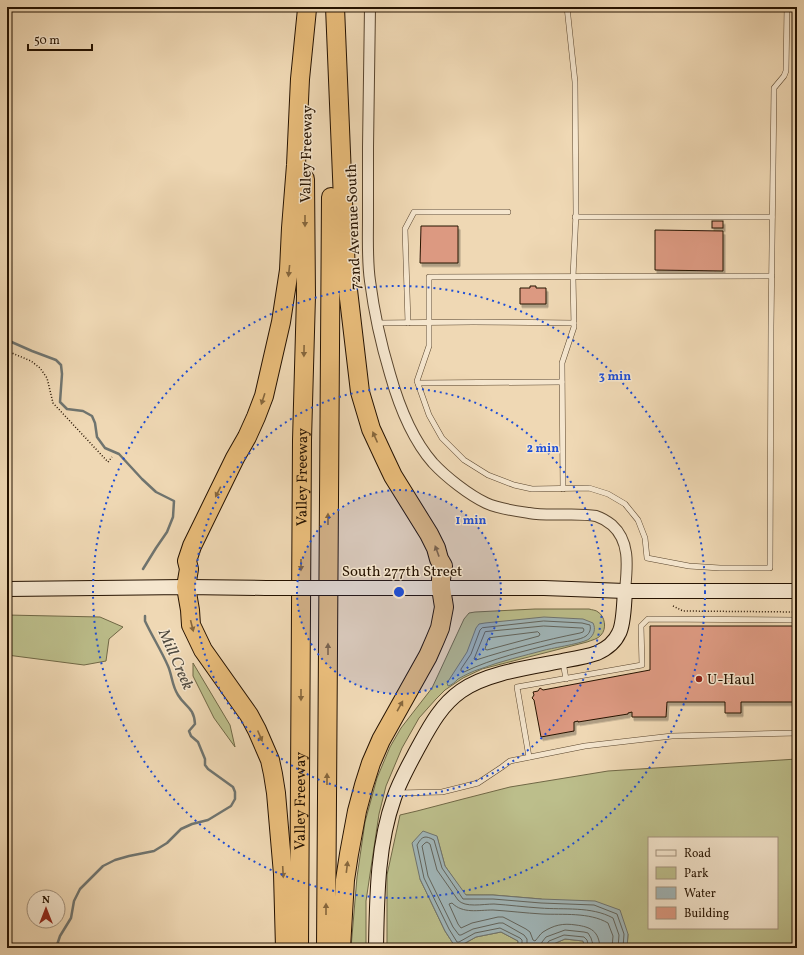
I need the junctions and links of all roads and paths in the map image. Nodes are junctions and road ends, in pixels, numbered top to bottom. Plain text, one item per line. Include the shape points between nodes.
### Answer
1 (334, 7) edge
2 (370, 7) edge
3 (567, 7) edge
4 (787, 7) edge
5 (307, 8) edge
6 (508, 212) dead end
7 (575, 217) junction
8 (772, 217) junction
9 (772, 276) junction
10 (573, 277) junction
11 (429, 322) junction
12 (377, 323) junction
13 (408, 323) junction
14 (574, 323) junction
15 (7, 351) edge
16 (562, 382) junction
17 (418, 383) junction
18 (112, 457) dead end
19 (563, 489) junction
20 (186, 588) junction
21 (441, 588) junction
22 (7, 589) edge
23 (625, 591) junction
24 (797, 591) edge
25 (673, 606) dead end
26 (797, 612) edge
27 (797, 620) edge
28 (563, 661) junction
29 (566, 678) junction
30 (797, 733) edge
31 (529, 757) junction
32 (396, 793) junction
33 (285, 948) edge
34 (300, 948) edge
35 (326, 948) edge
36 (341, 948) edge
37 (376, 948) edge

21 -> 1 highway via 444,566 429,534 384,458 371,429 360,392 346,273
35 -> 1 highway, Valley Freeway
2 - 12 street, 72nd Avenue South via 368,240 370,280
3 - 7 lane via 575,82
4 - 8 lane via 786,71 774,88
5 -> 20 highway via 300,79 289,270 281,322 264,396 247,437 192,546 187,561 189,569
5 -> 34 highway, Valley Freeway
6 - 13 lane via 414,212 405,229
7 - 8 lane
7 - 10 lane
8 - 9 lane
9 - 10 lane
9 - 19 lane via 770,568 689,566 647,558 645,538 638,520 625,504 608,494 589,488
10 - 11 lane via 429,277
10 - 14 lane
11 - 13 lane
11 - 14 lane
11 - 17 lane via 429,346
12 - 13 lane
12 - 23 street, 72nd Avenue South via 395,392 413,433 435,466 487,504 531,514 596,516 606,521 618,532 625,545
14 - 16 lane via 562,363
15 - 18 path via 31,361 40,368 47,378 53,403 108,462
16 - 17 lane
16 - 19 lane
17 - 19 lane via 429,415 442,438 464,460 488,475 514,485 532,489
20 - 21 main road, South 277th Street, bridge
20 - 22 main road, South 277th Street
20 -> 33 highway via 194,633 249,715 270,760 280,833
21 - 23 main road, South 277th Street
36 -> 21 highway via 349,854 360,798 380,740 436,640 444,608
23 - 24 main road, South 277th Street
23 - 28 main road, 72nd Avenue South via 622,626 614,641 598,652
25 - 26 path via 683,611
27 - 29 lane via 648,619 641,626 642,665
28 - 29 lane
28 - 32 main road, 72nd Avenue South via 480,680 460,691 445,704 433,720
29 - 31 lane via 517,688
30 - 31 lane via 672,736 585,746
31 - 32 lane via 510,760 478,783 442,792
32 - 37 main road, 72nd Avenue South via 389,812 380,863

